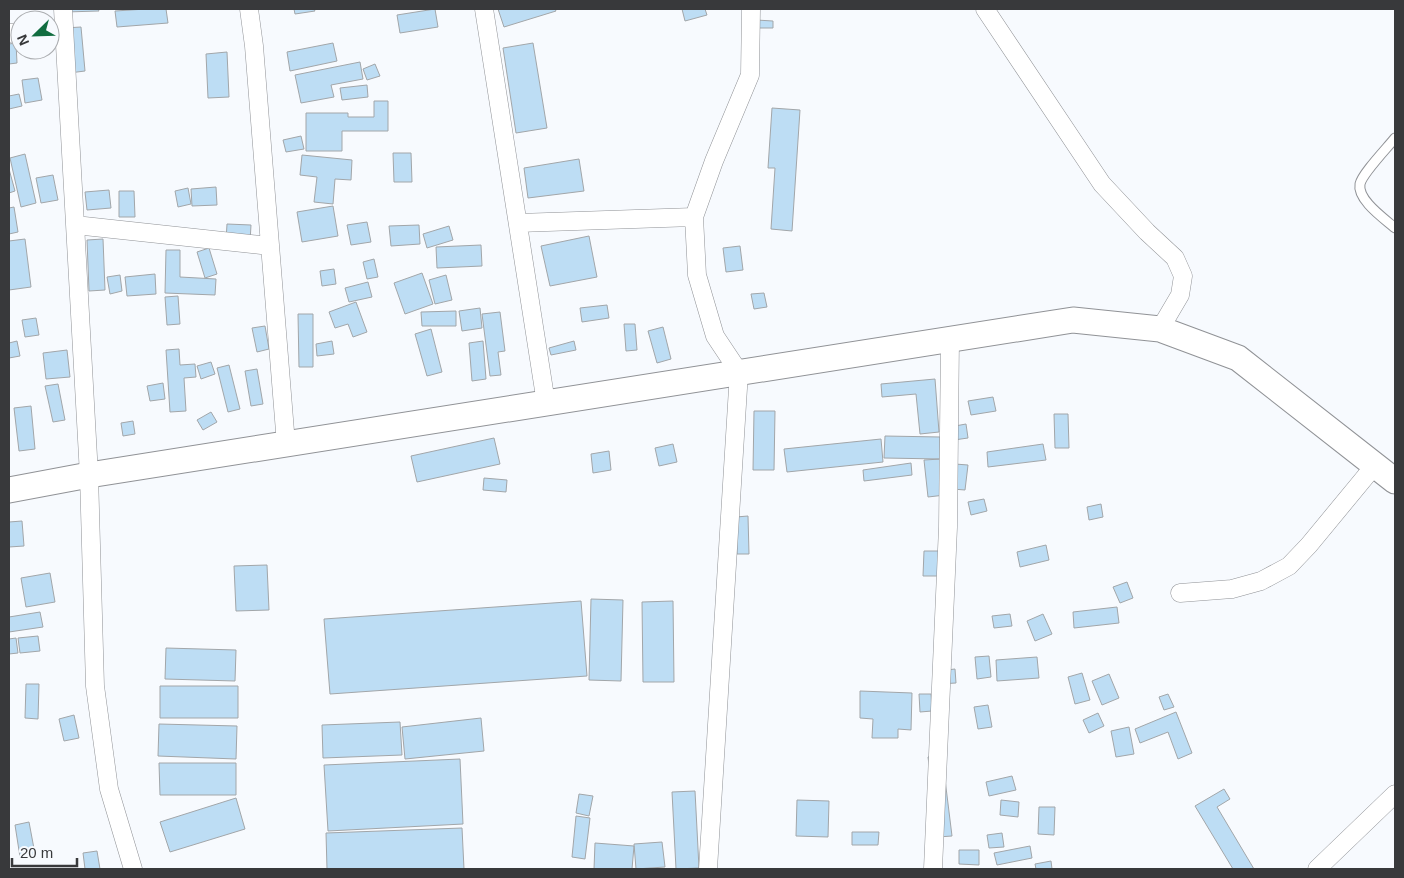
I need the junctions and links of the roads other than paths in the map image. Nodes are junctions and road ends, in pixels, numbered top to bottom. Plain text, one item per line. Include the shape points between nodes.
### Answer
1 (249, 9) edge
2 (484, 9) edge
3 (751, 9) edge
4 (985, 9) edge
5 (60, 60) edge
6 (1395, 138) edge
7 (694, 217) junction
8 (518, 224) junction
9 (75, 225) junction
10 (1395, 228) edge
11 (270, 246) junction
12 (1160, 329) junction
13 (950, 339) junction
14 (739, 372) junction
15 (546, 403) junction
16 (286, 444) junction
17 (1375, 465) junction
18 (89, 475) junction
19 (1395, 481) edge
20 (9, 490) edge
21 (1180, 593) dead end
22 (1395, 794) edge
23 (134, 869) edge
24 (708, 869) edge
25 (933, 869) edge
26 (1317, 869) edge

1 - 11 street
2 - 8 street
3 - 7 street via 750,74
4 - 12 street via 1102,184 1176,258 1183,276 1180,295
5 - 9 street
6 - 10 lane via 1360,184 1366,201
7 - 8 street
7 - 14 street via 697,275 715,336
8 - 15 street
9 - 11 street
9 - 18 street
11 - 16 street
12 - 13 street via 1073,320
12 - 17 street via 1238,358
13 - 14 street
13 - 25 street via 948,526
14 - 15 street
14 - 24 street
15 - 16 street
16 - 18 street
17 - 19 street
17 - 21 street via 1289,566 1261,580 1232,589
18 - 20 street
18 - 23 street via 95,686 109,788
22 - 26 street

